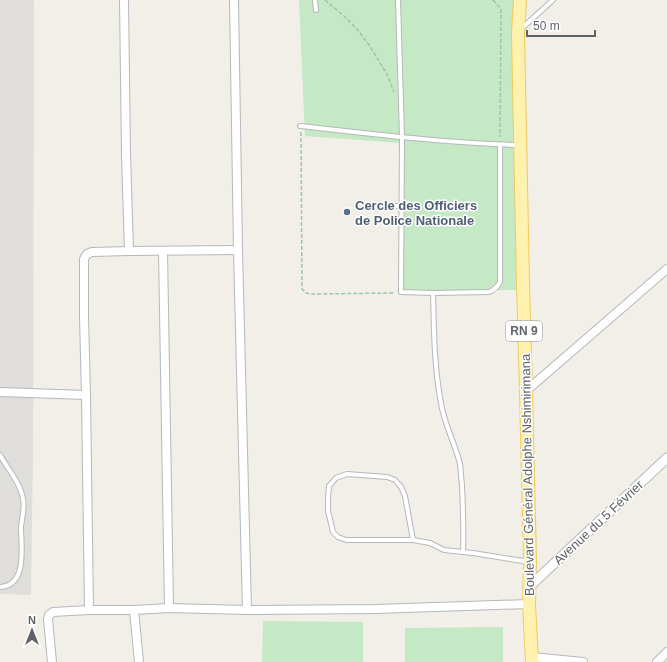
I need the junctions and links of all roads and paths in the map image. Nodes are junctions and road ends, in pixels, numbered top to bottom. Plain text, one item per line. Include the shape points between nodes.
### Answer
1 (124, 0) edge
2 (234, 0) edge
3 (315, 0) edge
4 (325, 0) edge
5 (398, 0) edge
6 (493, 0) edge
7 (520, 0) edge
8 (553, 0) edge
9 (316, 10) dead end
10 (518, 32) junction
11 (394, 94) dead end
12 (300, 126) joint
13 (402, 137) junction
14 (500, 145) junction
15 (520, 146) junction
16 (366, 206) dead end
17 (402, 206) junction
18 (238, 250) junction
19 (129, 251) junction
20 (163, 251) junction
21 (667, 269) edge
22 (401, 292) junction
23 (433, 293) junction
24 (526, 390) junction
25 (0, 392) edge
26 (86, 395) junction
27 (0, 455) edge
28 (667, 458) edge
29 (413, 540) junction
30 (463, 552) junction
31 (530, 562) junction
32 (530, 586) junction
33 (0, 587) edge
34 (530, 604) junction
35 (169, 608) junction
36 (89, 610) junction
37 (134, 610) junction
38 (247, 610) junction
39 (667, 652) edge
40 (532, 659) edge
41 (52, 662) edge
42 (140, 662) edge
43 (583, 662) edge
44 (656, 662) edge

1 - 19 street
2 - 18 street
3 - 9 lane
4 - 11 path via 357,29 369,45 387,74
5 - 13 lane
6 - 14 path via 501,9
7 - 10 main road, Boulevard Général Adolphe Nshimirimana / RN 9
8 - 10 lane
10 - 15 main road, Boulevard Général Adolphe Nshimirimana / RN 9
12 - 13 lane
12 - 22 path via 302,289 311,294
13 - 14 lane
13 - 17 lane
14 - 15 lane
14 - 23 lane via 500,282 489,292
15 - 24 main road, Boulevard Général Adolphe Nshimirimana / RN 9
16 - 17 lane
17 - 22 lane
18 - 20 street
18 - 38 street
19 - 20 street
19 - 26 street via 92,252 84,259
20 - 35 street
21 - 24 street
22 - 23 lane
23 - 30 lane via 436,375 441,405 460,465
24 - 31 main road, Boulevard Général Adolphe Nshimirimana / RN 9
25 - 26 street
26 - 36 street
27 - 33 lane via 24,499 20,572 12,583
28 - 32 street, Avenue du 5 Février
29 - 29 lane via 405,496 396,480 347,474 336,478 329,486 328,511 333,532 338,537 346,540
29 - 30 lane via 430,543 444,550
30 - 31 lane
31 - 32 main road, Boulevard Général Adolphe Nshimirimana / RN 9
32 - 34 main road, Boulevard Général Adolphe Nshimirimana / RN 9
34 - 38 street
34 - 40 main road, Boulevard Général Adolphe Nshimirimana / RN 9
35 - 37 street
35 - 38 street
36 - 37 street
36 - 41 street via 53,612 49,615
37 - 42 street
39 - 44 street
40 - 43 street

